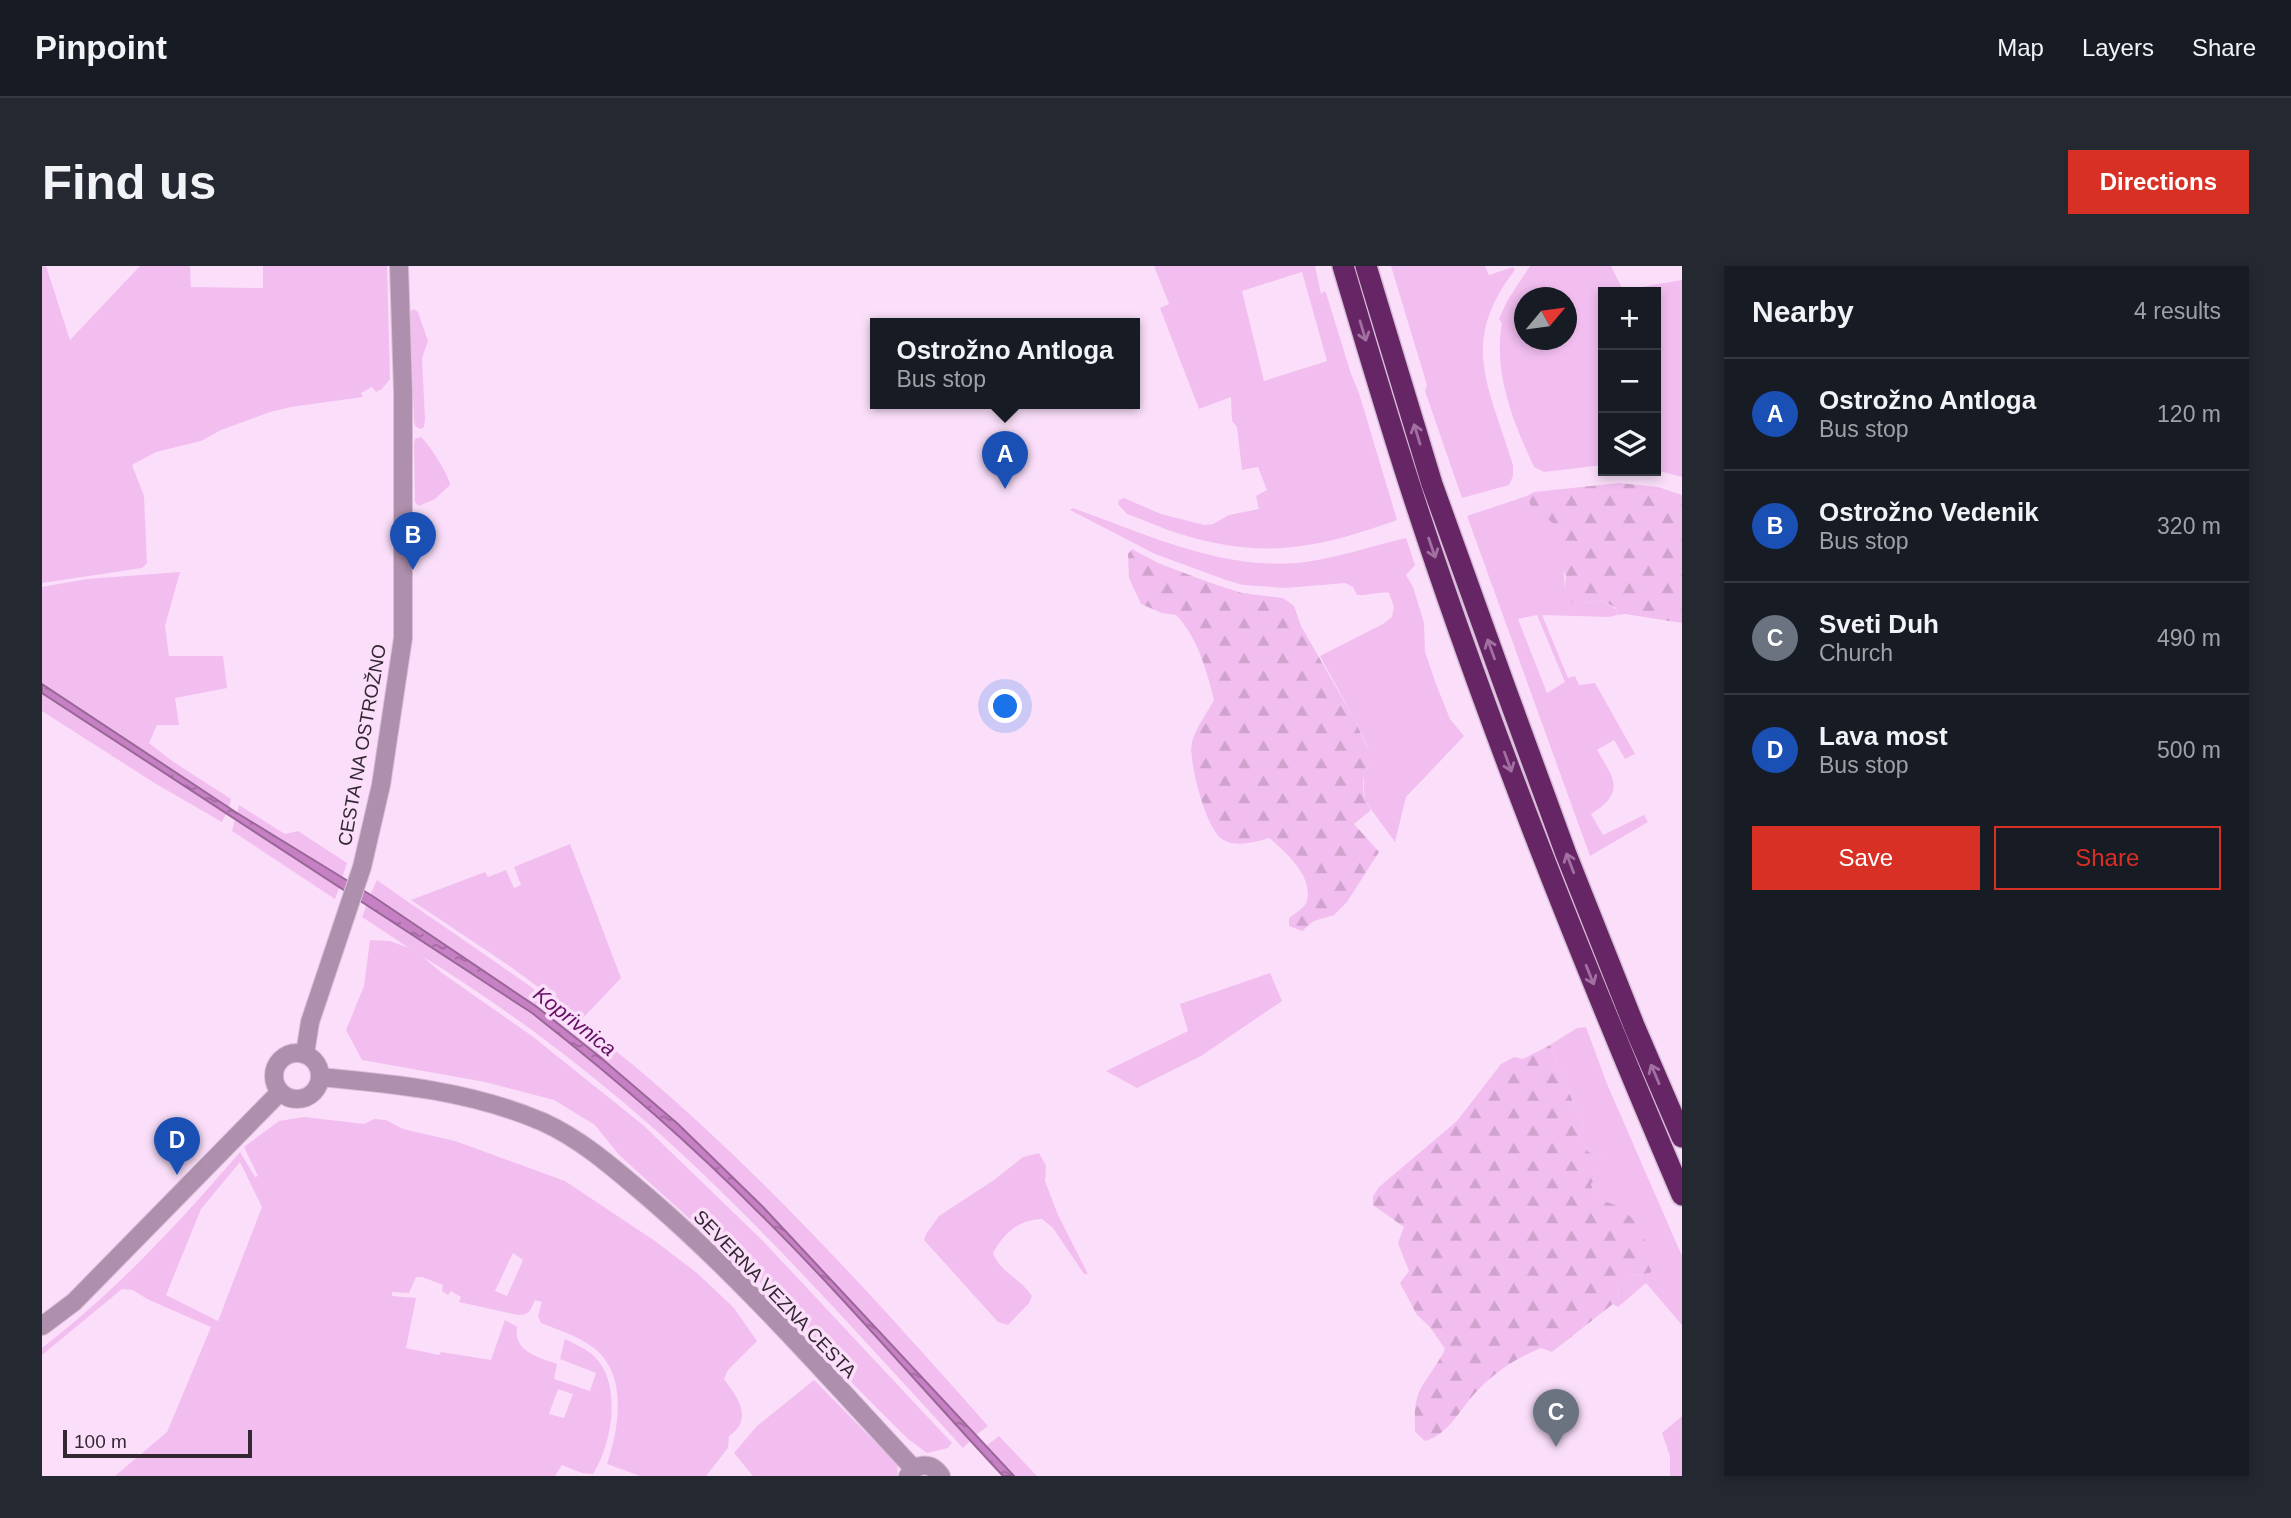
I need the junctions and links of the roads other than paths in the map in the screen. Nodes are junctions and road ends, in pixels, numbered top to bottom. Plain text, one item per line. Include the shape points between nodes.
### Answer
1 (399, 266) edge
2 (1343, 266) edge
3 (1366, 266) edge
4 (304, 1054) junction
5 (320, 1077) junction
6 (281, 1092) junction
7 (1682, 1137) edge
8 (1682, 1195) edge
9 (42, 1326) edge
10 (911, 1472) edge
11 (941, 1476) edge

1 - 4 street, CESTA NA OSTROŽNO via 402,638 381,785 362,867 310,1021
2 -> 8 highway via 1411,489 1484,697 1614,1035
7 -> 3 highway via 1576,879 1511,703 1432,484
4 - 5 street via 316,1063
4 - 6 street via 290,1054 278,1063 274,1077
5 - 6 street via 315,1090 302,1098
5 - 10 street, SEVERNA VEZNA CESTA via 405,1084 471,1097 544,1123 603,1158 699,1241
6 - 9 street via 74,1302
10 - 11 street via 925,1465

